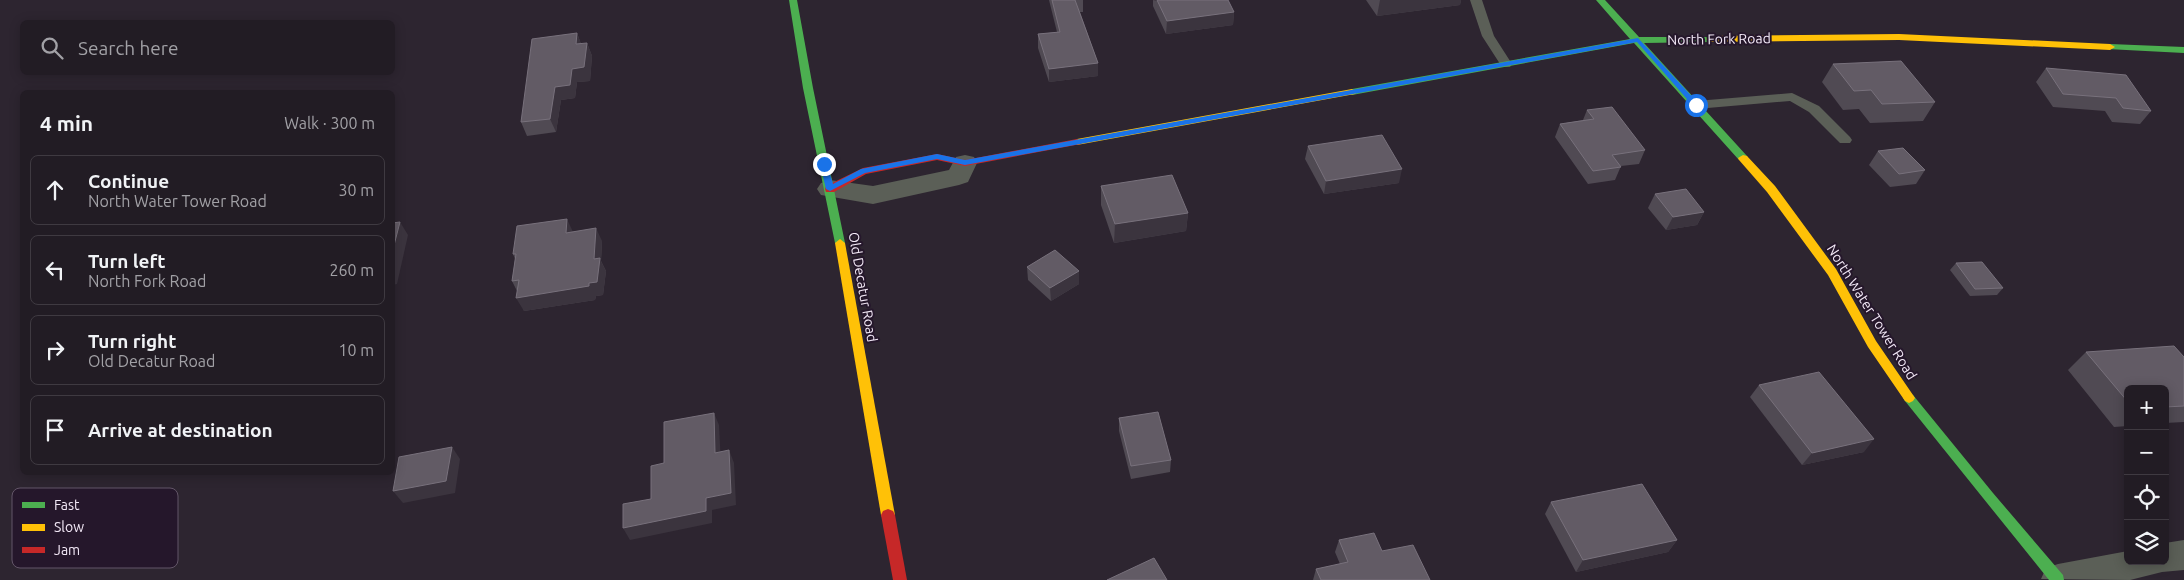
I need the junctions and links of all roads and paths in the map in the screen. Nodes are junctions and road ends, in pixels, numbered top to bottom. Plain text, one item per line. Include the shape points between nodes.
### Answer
1 (793, 0) edge
2 (1476, 0) edge
3 (1600, 0) edge
4 (1638, 40) junction
5 (2184, 50) edge
6 (1506, 64) junction
7 (1696, 105) junction
8 (1845, 140) dead end
9 (965, 163) joint
10 (830, 189) junction
11 (2184, 555) edge
12 (2169, 557) edge
13 (2131, 565) edge
14 (900, 580) edge
15 (2057, 580) edge

1 - 10 street, Old Decatur Road
2 - 6 lane via 1488,36
3 - 4 street, North Water Tower Road
4 - 5 street, North Fork Road via 1898,37
4 - 6 street, North Fork Road
4 - 7 street, North Water Tower Road
6 - 9 street, North Fork Road
7 - 8 lane via 1792,97 1814,109
7 - 15 street, North Water Tower Road via 1771,189 1832,272 1872,344 1917,409
9 - 10 street, North Fork Road via 959,176 873,195
10 - 14 street, Old Decatur Road
11 - 12 street
13 - 15 street

